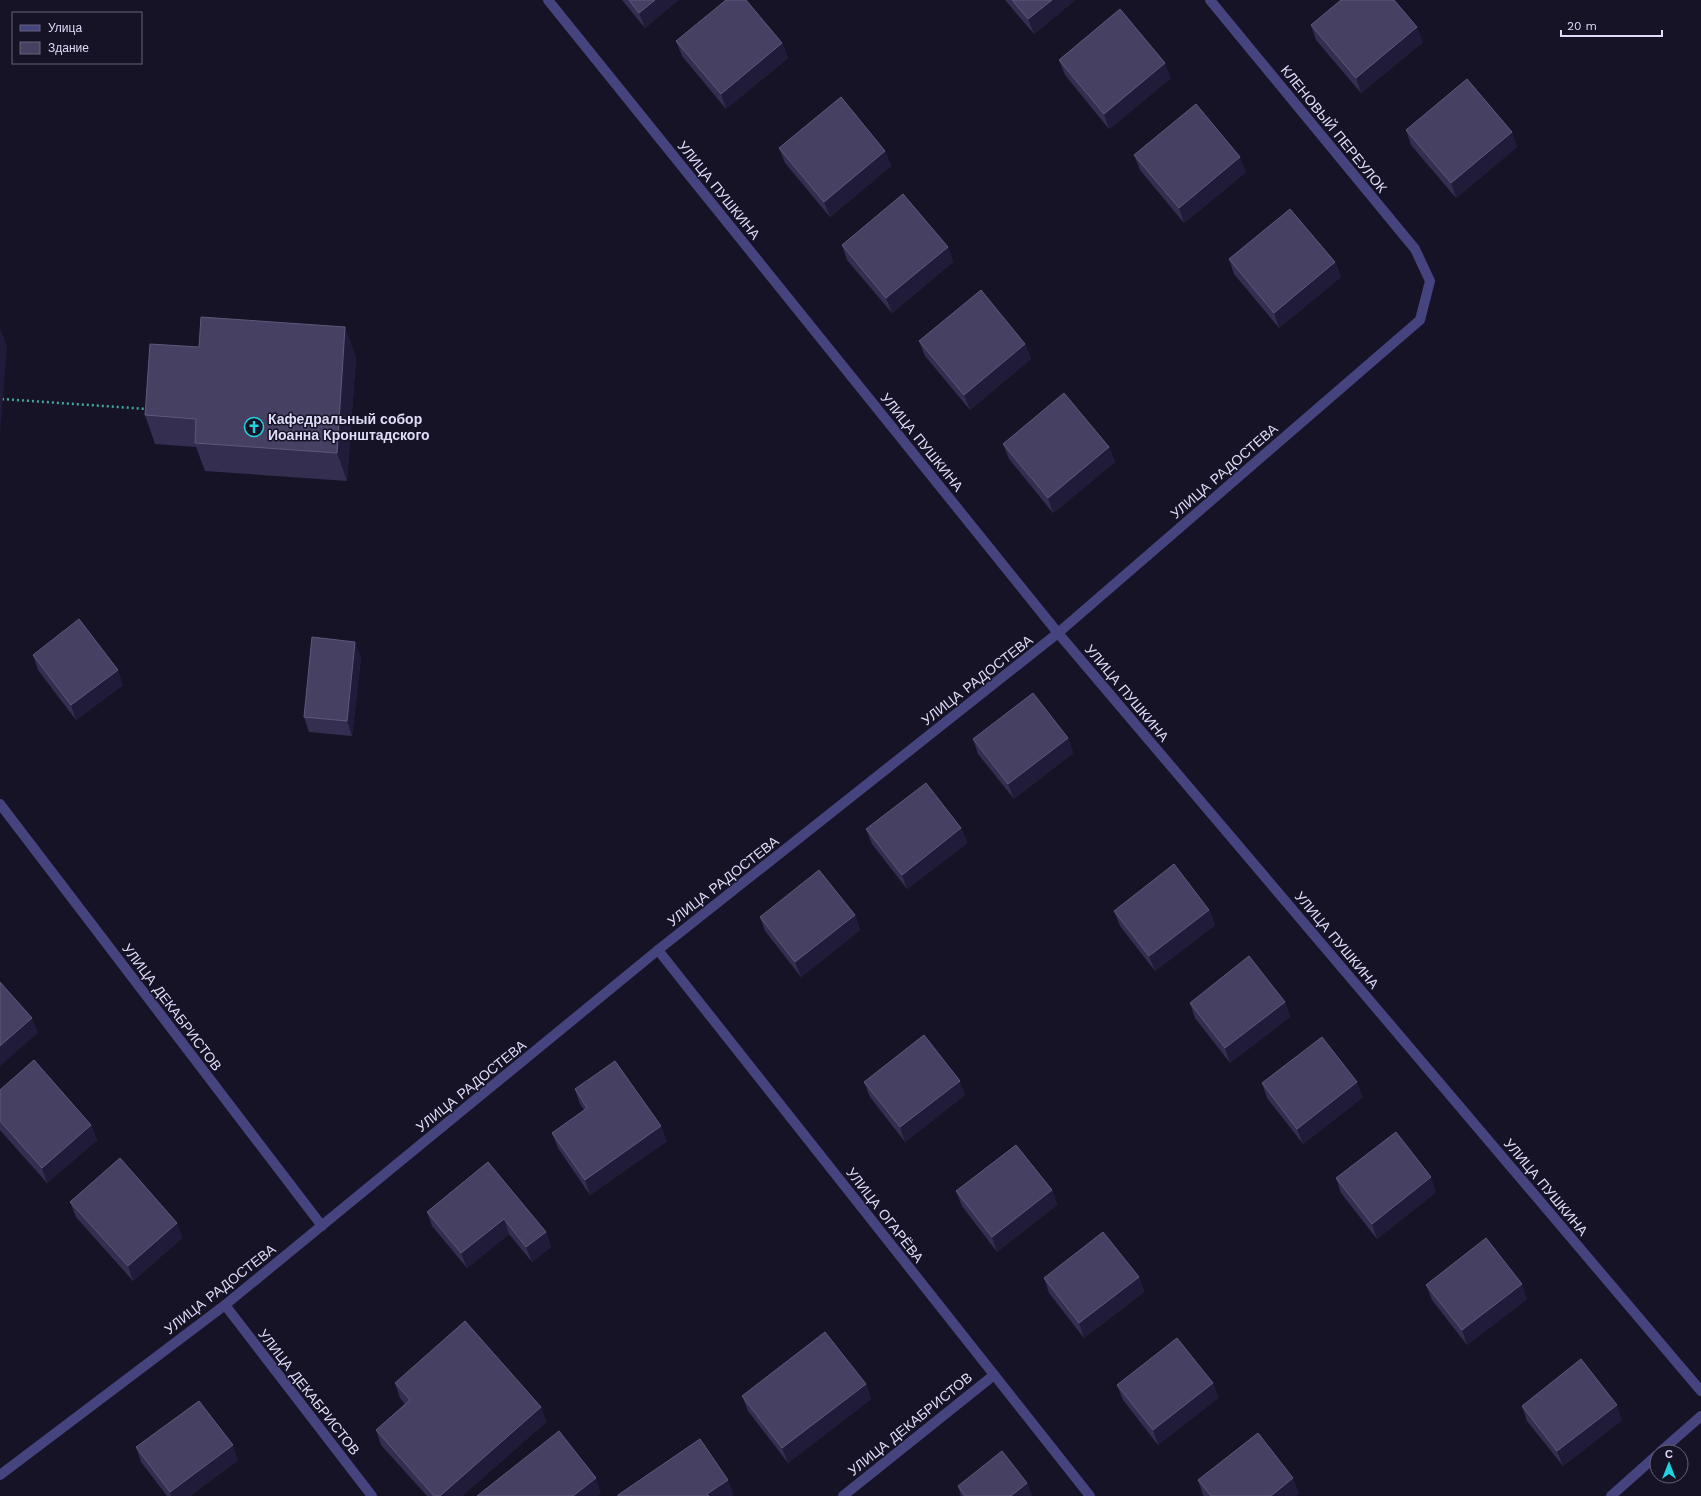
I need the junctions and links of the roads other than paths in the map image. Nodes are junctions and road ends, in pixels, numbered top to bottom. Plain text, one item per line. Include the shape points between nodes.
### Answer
1 (548, 0) edge
2 (1210, 0) edge
3 (1430, 281) joint
4 (1058, 633) junction
5 (0, 804) edge
6 (658, 950) junction
7 (322, 1226) junction
8 (225, 1305) junction
9 (994, 1375) junction
10 (1701, 1391) edge
11 (1701, 1416) edge
12 (1669, 1444) edge
13 (1649, 1462) edge
14 (0, 1476) edge
15 (372, 1496) edge
16 (843, 1496) edge
17 (1090, 1496) edge
18 (1611, 1496) edge

1 - 4 street, УЛИЦА ПУШКИНА
2 - 3 street, КЛЕНОВЫЙ ПЕРЕУЛОК via 1415,249
3 - 4 street, УЛИЦА РАДОСТЕВА via 1420,320
4 - 6 street, УЛИЦА РАДОСТЕВА
4 - 10 street, УЛИЦА ПУШКИНА
5 - 7 street, УЛИЦА ДЕКАБРИСТОВ
6 - 7 street, УЛИЦА РАДОСТЕВА
6 - 9 street, УЛИЦА ОГАРЁВА
7 - 8 street, УЛИЦА РАДОСТЕВА
8 - 14 street, УЛИЦА РАДОСТЕВА
8 - 15 street, УЛИЦА ДЕКАБРИСТОВ
9 - 16 street, УЛИЦА ДЕКАБРИСТОВ
9 - 17 street, УЛИЦА ОГАРЁВА
11 - 12 street
13 - 18 street

